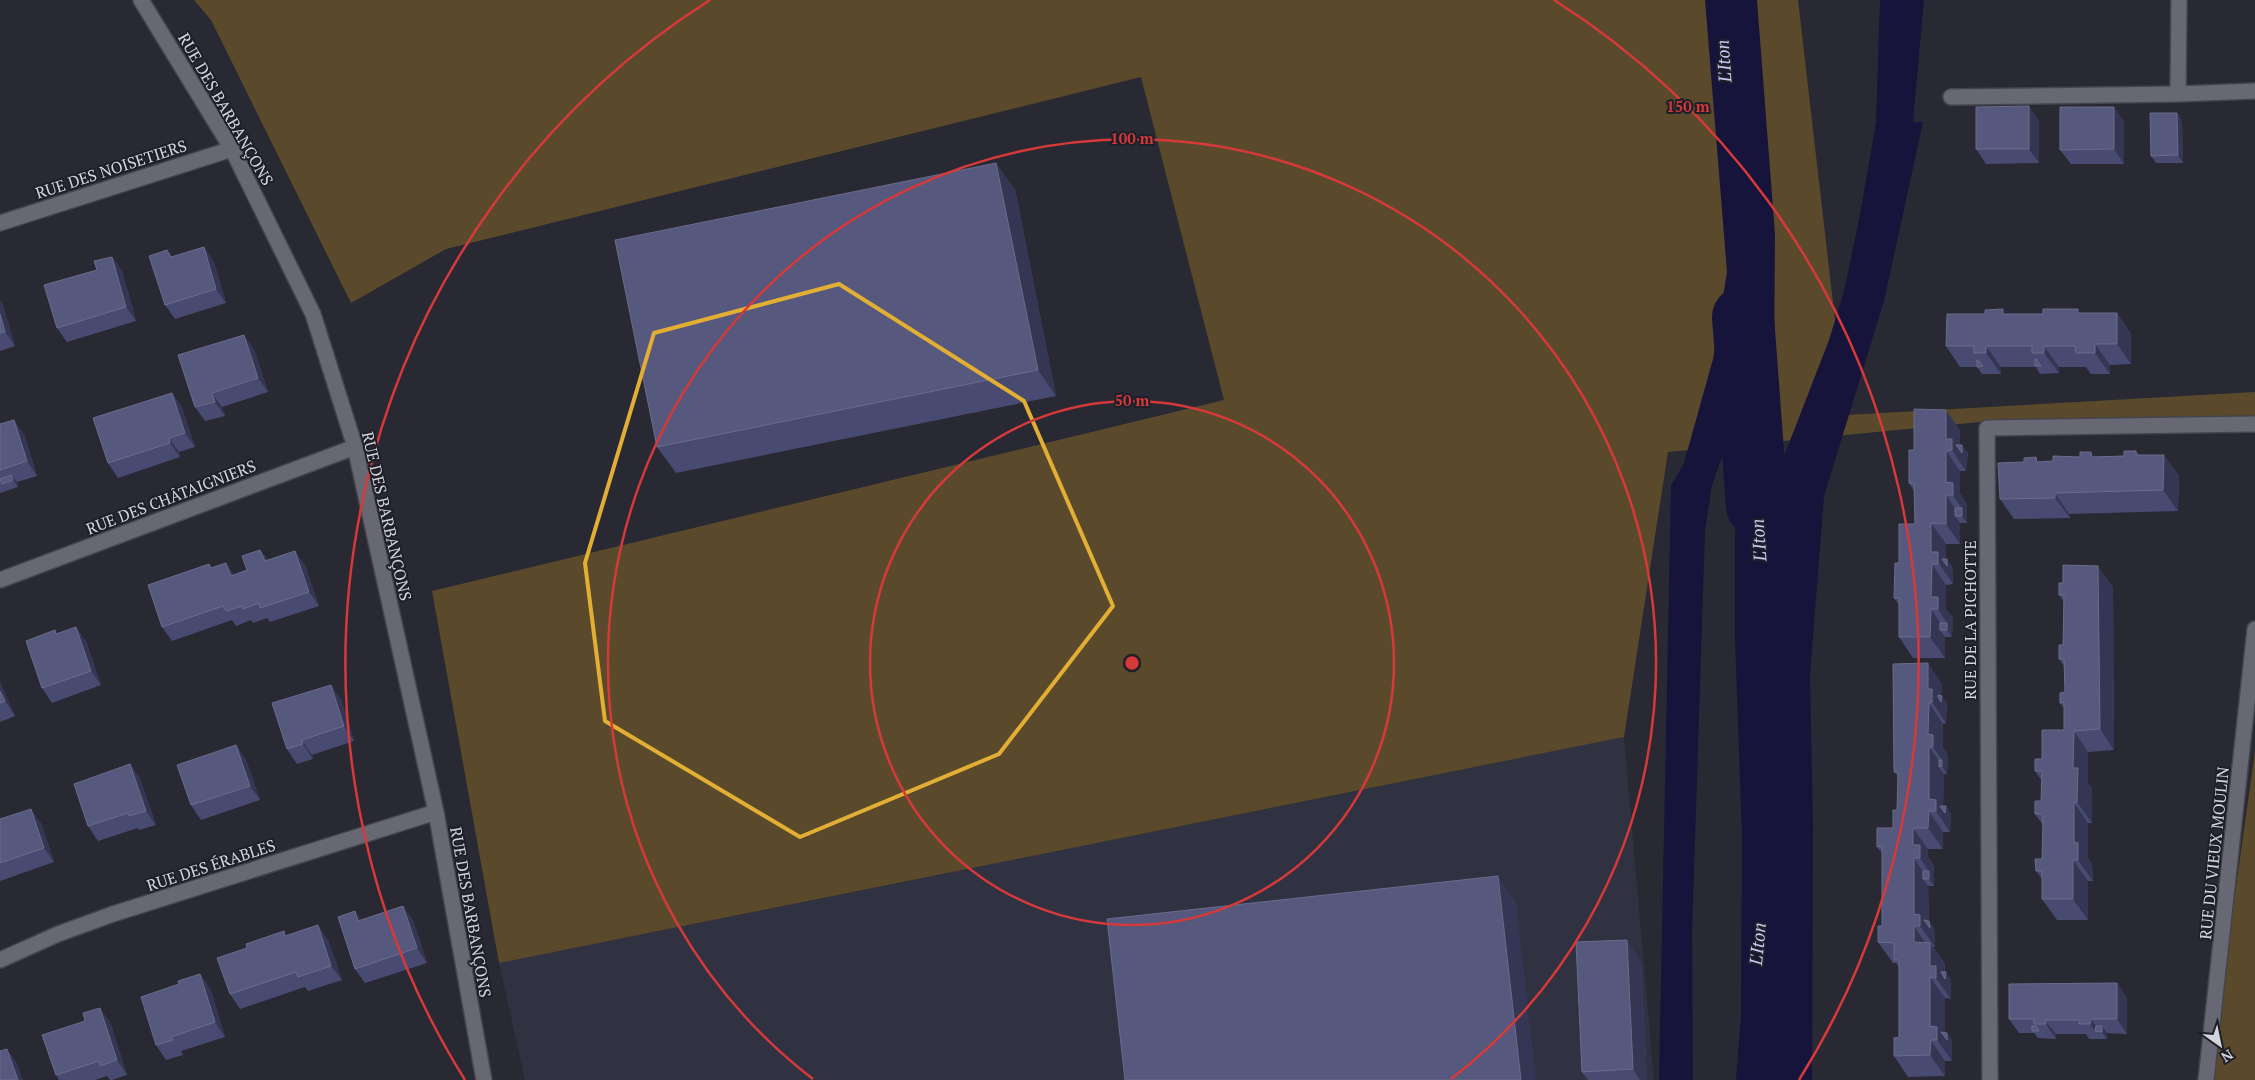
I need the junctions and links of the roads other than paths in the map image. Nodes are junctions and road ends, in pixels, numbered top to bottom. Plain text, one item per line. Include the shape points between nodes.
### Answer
1 (141, 0) edge
2 (2179, 0) edge
3 (2255, 91) edge
4 (2178, 94) junction
5 (1951, 97) dead end
6 (232, 150) junction
7 (0, 223) edge
8 (2255, 424) edge
9 (355, 447) junction
10 (0, 580) edge
11 (2255, 629) edge
12 (436, 812) junction
13 (0, 960) edge
14 (484, 1080) edge
15 (1990, 1080) edge
16 (2206, 1080) edge

1 - 6 street, RUE DES BARBANÇONS
2 - 4 street
3 - 4 street
4 - 5 street
6 - 7 street, RUE DES NOISETIERS
6 - 9 street, RUE DES BARBANÇONS via 314,314
8 - 15 street, RUE DE LA PICHOTTE via 1986,428
9 - 10 street, RUE DES CHÂTAIGNIERS
9 - 12 street, RUE DES BARBANÇONS
11 - 16 street, RUE DU VIEUX MOULIN
12 - 13 street, RUE DES ÉRABLES via 113,914
12 - 14 street, RUE DES BARBANÇONS

